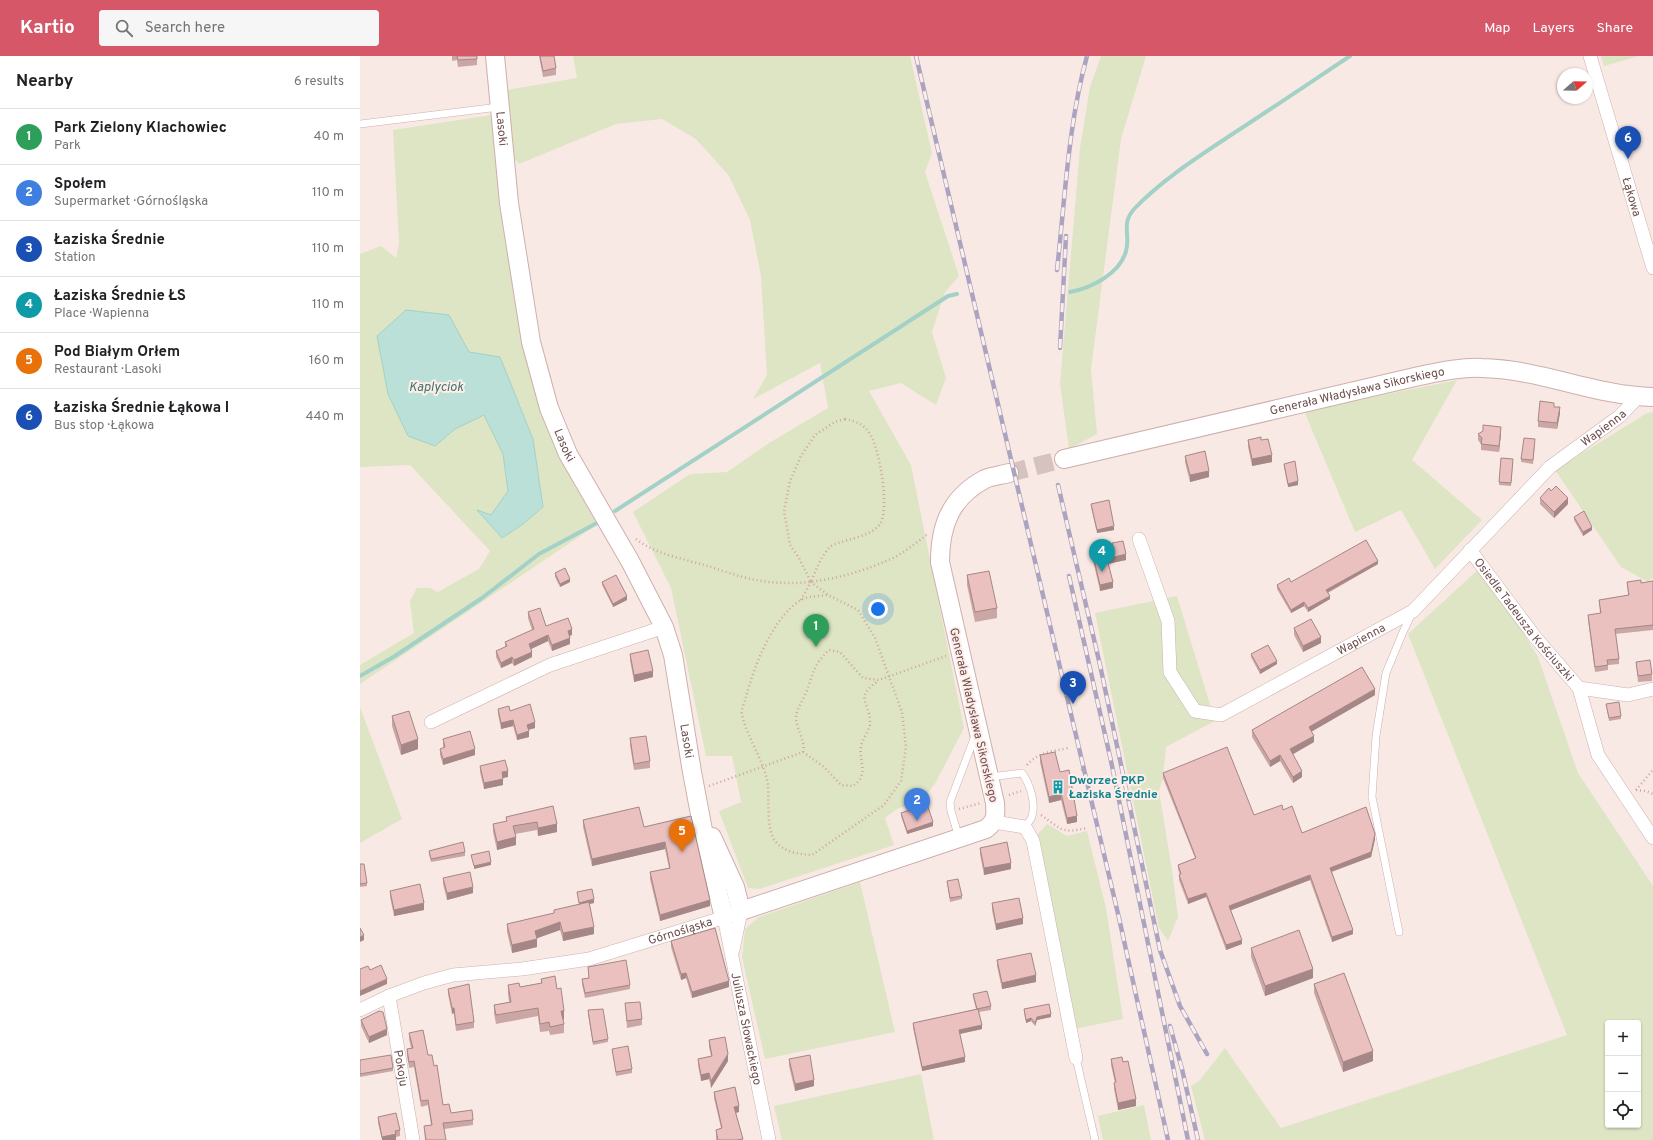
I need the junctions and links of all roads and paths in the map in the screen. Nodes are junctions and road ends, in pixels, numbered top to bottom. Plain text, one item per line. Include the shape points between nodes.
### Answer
1 (494, 56) edge
2 (1590, 56) edge
3 (499, 107) junction
4 (360, 124) edge
5 (1653, 268) edge
6 (1645, 397) edge
7 (1064, 459) tunnel mouth
8 (1009, 472) tunnel mouth
9 (946, 520) junction
10 (633, 537) dead end
11 (1139, 539) dead end
12 (1470, 550) junction
13 (811, 582) junction
14 (828, 595) junction
15 (801, 600) junction
16 (1413, 612) junction
17 (664, 627) junction
18 (950, 654) dead end
19 (889, 677) junction
20 (879, 680) junction
21 (1579, 688) junction
22 (1653, 690) edge
23 (431, 722) dead end
24 (977, 731) junction
25 (1068, 748) dead end
26 (803, 752) junction
27 (763, 766) junction
28 (1087, 768) dead end
29 (1081, 770) dead end
30 (1653, 770) edge
31 (1022, 773) junction
32 (988, 777) junction
33 (1636, 790) dead end
34 (696, 791) junction
35 (1033, 810) junction
36 (701, 814) junction
37 (994, 822) junction
38 (1025, 827) junction
39 (1087, 828) dead end
40 (959, 838) junction
41 (1653, 838) edge
42 (741, 911) junction
43 (724, 917) junction
44 (1399, 932) dead end
45 (732, 956) junction
46 (389, 996) junction
47 (360, 1010) edge
48 (1076, 1058) joint
49 (413, 1140) edge
50 (769, 1140) edge
51 (1095, 1140) edge

1 - 3 street, Lasoki
2 - 5 street, Łąkowa
3 - 4 lane
3 - 17 street, Lasoki via 509,204 531,342 549,408 568,454 630,561
6 - 7 street, Generała Władysława Sikorskiego via 1584,387 1514,371 1482,368 1453,370
6 - 12 street, Wapienna via 1550,467
8 - 9 street, Generała Władysława Sikorskiego via 986,479 965,493
9 - 13 path via 894,557 840,576
9 - 24 street, Generała Władysława Sikorskiego via 940,542 940,562
10 - 13 path via 645,546 667,554 756,580 780,583
11 - 16 street, Wapienna via 1168,621 1170,672 1195,711 1221,715
12 - 16 street, Wapienna
12 - 21 street, Osiedle Tadeusza Kościuszki via 1535,637
13 - 13 path via 821,558 831,546 857,539 880,525 884,511 884,488 877,455 870,434 857,421 845,419 835,422 815,435 801,456 790,481 784,511 790,545
13 - 14 path
13 - 15 path
14 - 15 path
14 - 19 path via 858,610 875,638
15 - 27 path via 785,614 768,640 751,678 742,713
16 - 44 lane via 1386,673 1376,736 1372,798
17 - 23 street via 550,665
17 - 34 street, Lasoki via 673,655
18 - 19 path
19 - 20 path
19 - 27 path via 902,712 906,747 901,780 884,805 853,828 812,855 790,852 775,842 768,819 768,785
20 - 26 path via 863,678 840,652 829,650 820,658 810,676 796,719 804,747
20 - 26 path via 868,688 864,699 870,721 861,745 861,779 853,786 841,784 824,767
21 - 22 street, Osiedle Tadeusza Kościuszki via 1628,695
21 - 41 street, Osiedle Tadeusza Kościuszki via 1598,755
24 - 32 street, Generała Władysława Sikorskiego
24 - 40 lane via 950,802
25 - 31 path via 1035,756
26 - 27 path
27 - 34 path
28 - 29 path
30 - 33 path
31 - 32 lane
31 - 35 lane via 1027,780 1034,804
32 - 37 street, Generała Władysława Sikorskiego via 995,803
34 - 36 street, Lasoki
35 - 38 lane via 1032,817
35 - 39 path via 1063,831
36 - 42 street via 730,874
36 - 43 street via 706,846
37 - 38 street
37 - 40 street, Górnośląska via 986,830
38 - 48 street via 1033,841
40 - 42 street, Górnośląska
42 - 43 street, Górnośląska
42 - 45 street
43 - 45 street, Juliusza Słowackiego
43 - 46 street, Górnośląska via 589,959 522,969 453,975
45 - 50 street, Juliusza Słowackiego
46 - 47 street, Górnośląska
46 - 49 street, Pokoju
48 - 51 lane

